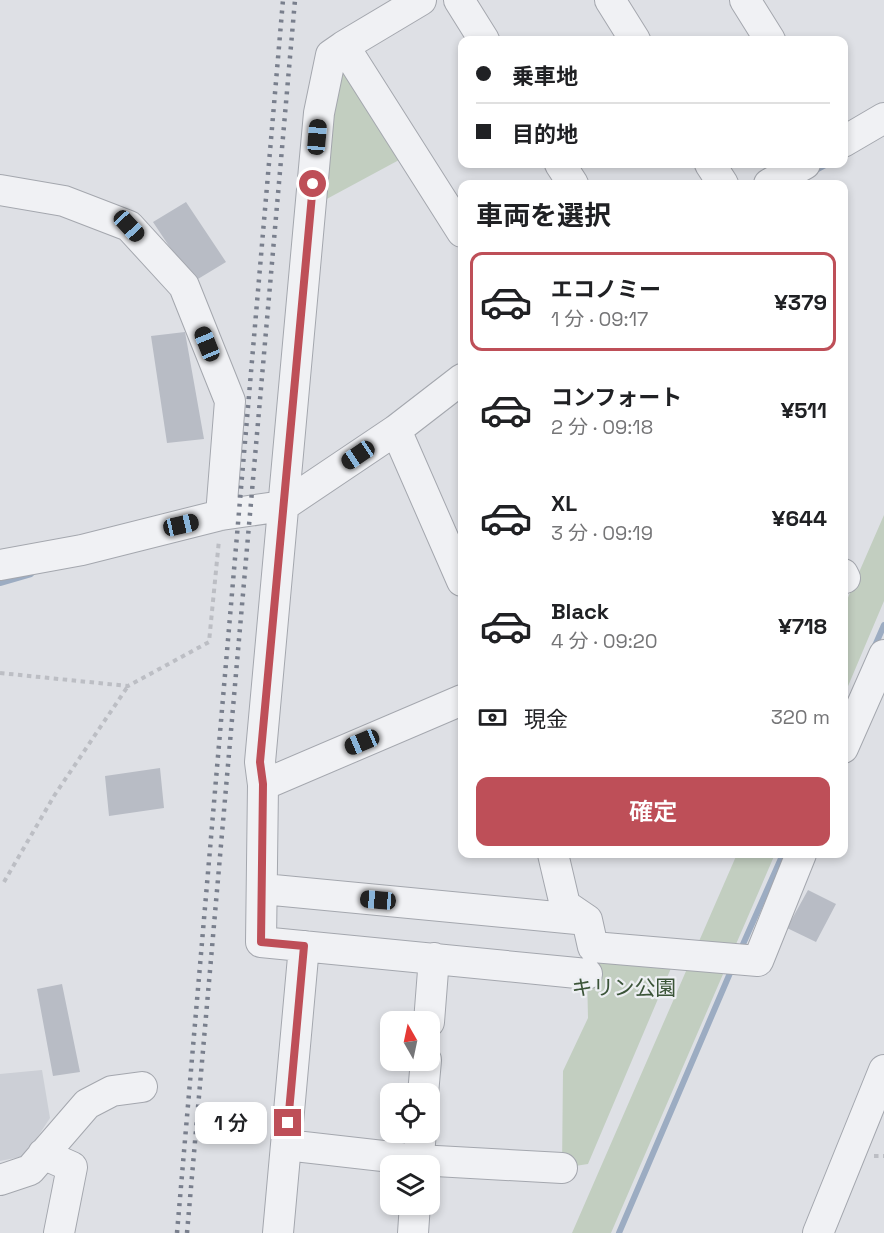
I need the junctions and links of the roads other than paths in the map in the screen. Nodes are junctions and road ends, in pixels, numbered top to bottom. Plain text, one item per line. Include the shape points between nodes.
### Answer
1 (421, 0) edge
2 (459, 0) edge
3 (610, 0) edge
4 (745, 0) edge
5 (482, 36) edge
6 (632, 36) edge
7 (768, 36) edge
8 (344, 46) junction
9 (884, 118) edge
10 (848, 139) edge
11 (798, 168) edge
12 (776, 180) edge
13 (0, 190) edge
14 (458, 226) edge
15 (458, 382) edge
16 (396, 430) junction
17 (283, 506) junction
18 (221, 516) junction
19 (0, 565) edge
20 (458, 571) edge
21 (884, 655) edge
22 (458, 702) edge
23 (848, 737) edge
24 (263, 784) junction
25 (554, 858) edge
26 (799, 858) edge
27 (262, 893) junction
28 (304, 946) junction
29 (589, 947) junction
30 (434, 958) junction
31 (430, 1011) edge
32 (884, 1070) edge
33 (142, 1087) dead end
34 (286, 1145) junction
35 (419, 1153) edge
36 (44, 1154) junction
37 (562, 1168) dead end
38 (0, 1180) edge
39 (414, 1215) edge
40 (59, 1233) edge
41 (278, 1233) edge
42 (413, 1233) edge
43 (818, 1233) edge

1 - 8 street
2 - 5 street
3 - 6 street
4 - 7 street
8 - 14 street
8 - 17 street via 331,55 319,113
9 - 10 street
11 - 12 street
13 - 18 street via 64,201 129,226 184,286 230,401
15 - 16 street
16 - 17 street
16 - 20 street
17 - 18 street
17 - 24 street via 260,762
18 - 19 street via 82,550
21 - 23 street
22 - 24 street
24 - 27 street
25 - 29 street via 565,905
26 - 29 street via 758,961
27 - 28 street via 261,942
27 - 29 street
28 - 30 street
28 - 34 street
29 - 30 street
30 - 31 street
32 - 43 street
33 - 36 street via 112,1091 87,1104
34 - 35 street
34 - 41 street
35 - 37 street
36 - 38 street via 30,1170
36 - 40 street via 72,1167
39 - 42 street

